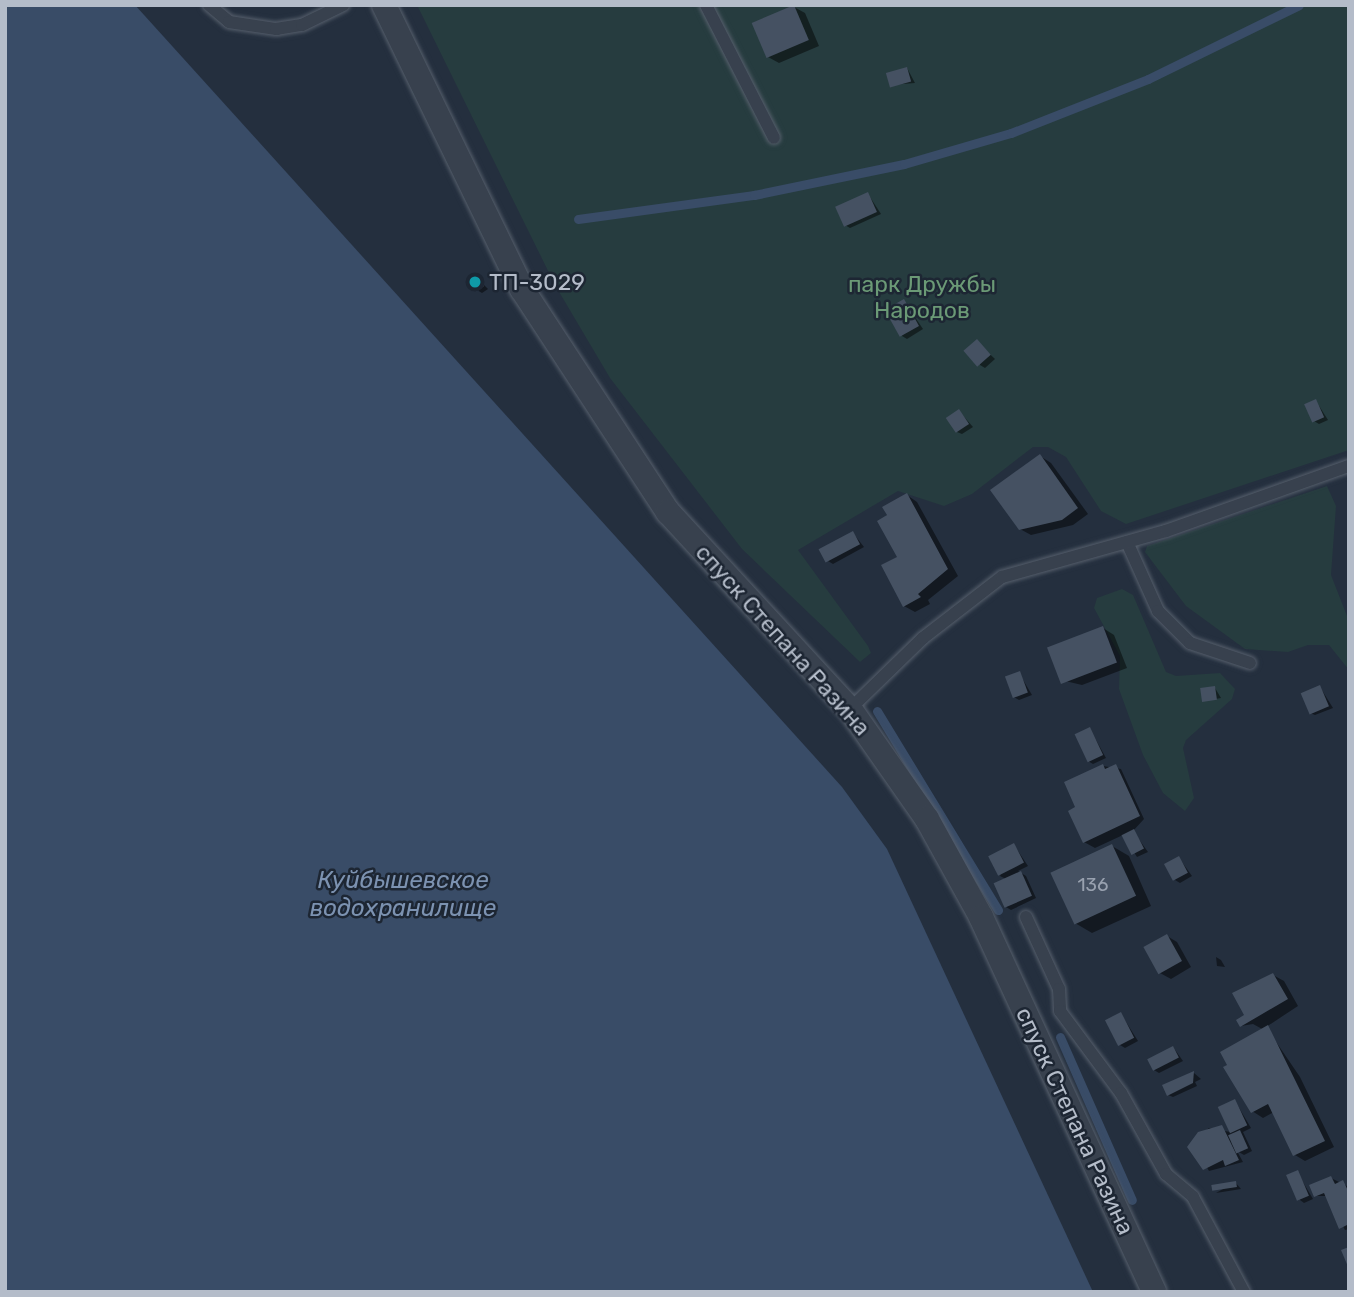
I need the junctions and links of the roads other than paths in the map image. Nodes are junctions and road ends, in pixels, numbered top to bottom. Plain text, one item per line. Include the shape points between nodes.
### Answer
1 (209, 5) edge
2 (343, 5) edge
3 (384, 5) edge
4 (706, 5) edge
5 (774, 138) dead end
6 (1349, 466) edge
7 (1127, 542) junction
8 (1250, 663) dead end
9 (850, 709) junction
10 (1027, 917) dead end
11 (1154, 1292) edge
12 (1244, 1292) edge

1 - 2 lane via 229,22 276,29 302,26
3 - 9 street, спуск Степана Разина via 522,289 570,365 668,512
4 - 5 lane
6 - 7 lane
7 - 8 lane via 1158,611 1190,643
7 - 9 lane via 1002,577 923,638
9 - 11 street, спуск Степана Разина via 927,819 981,917
10 - 12 lane via 1059,989 1060,1011 1122,1093 1166,1174 1193,1197

